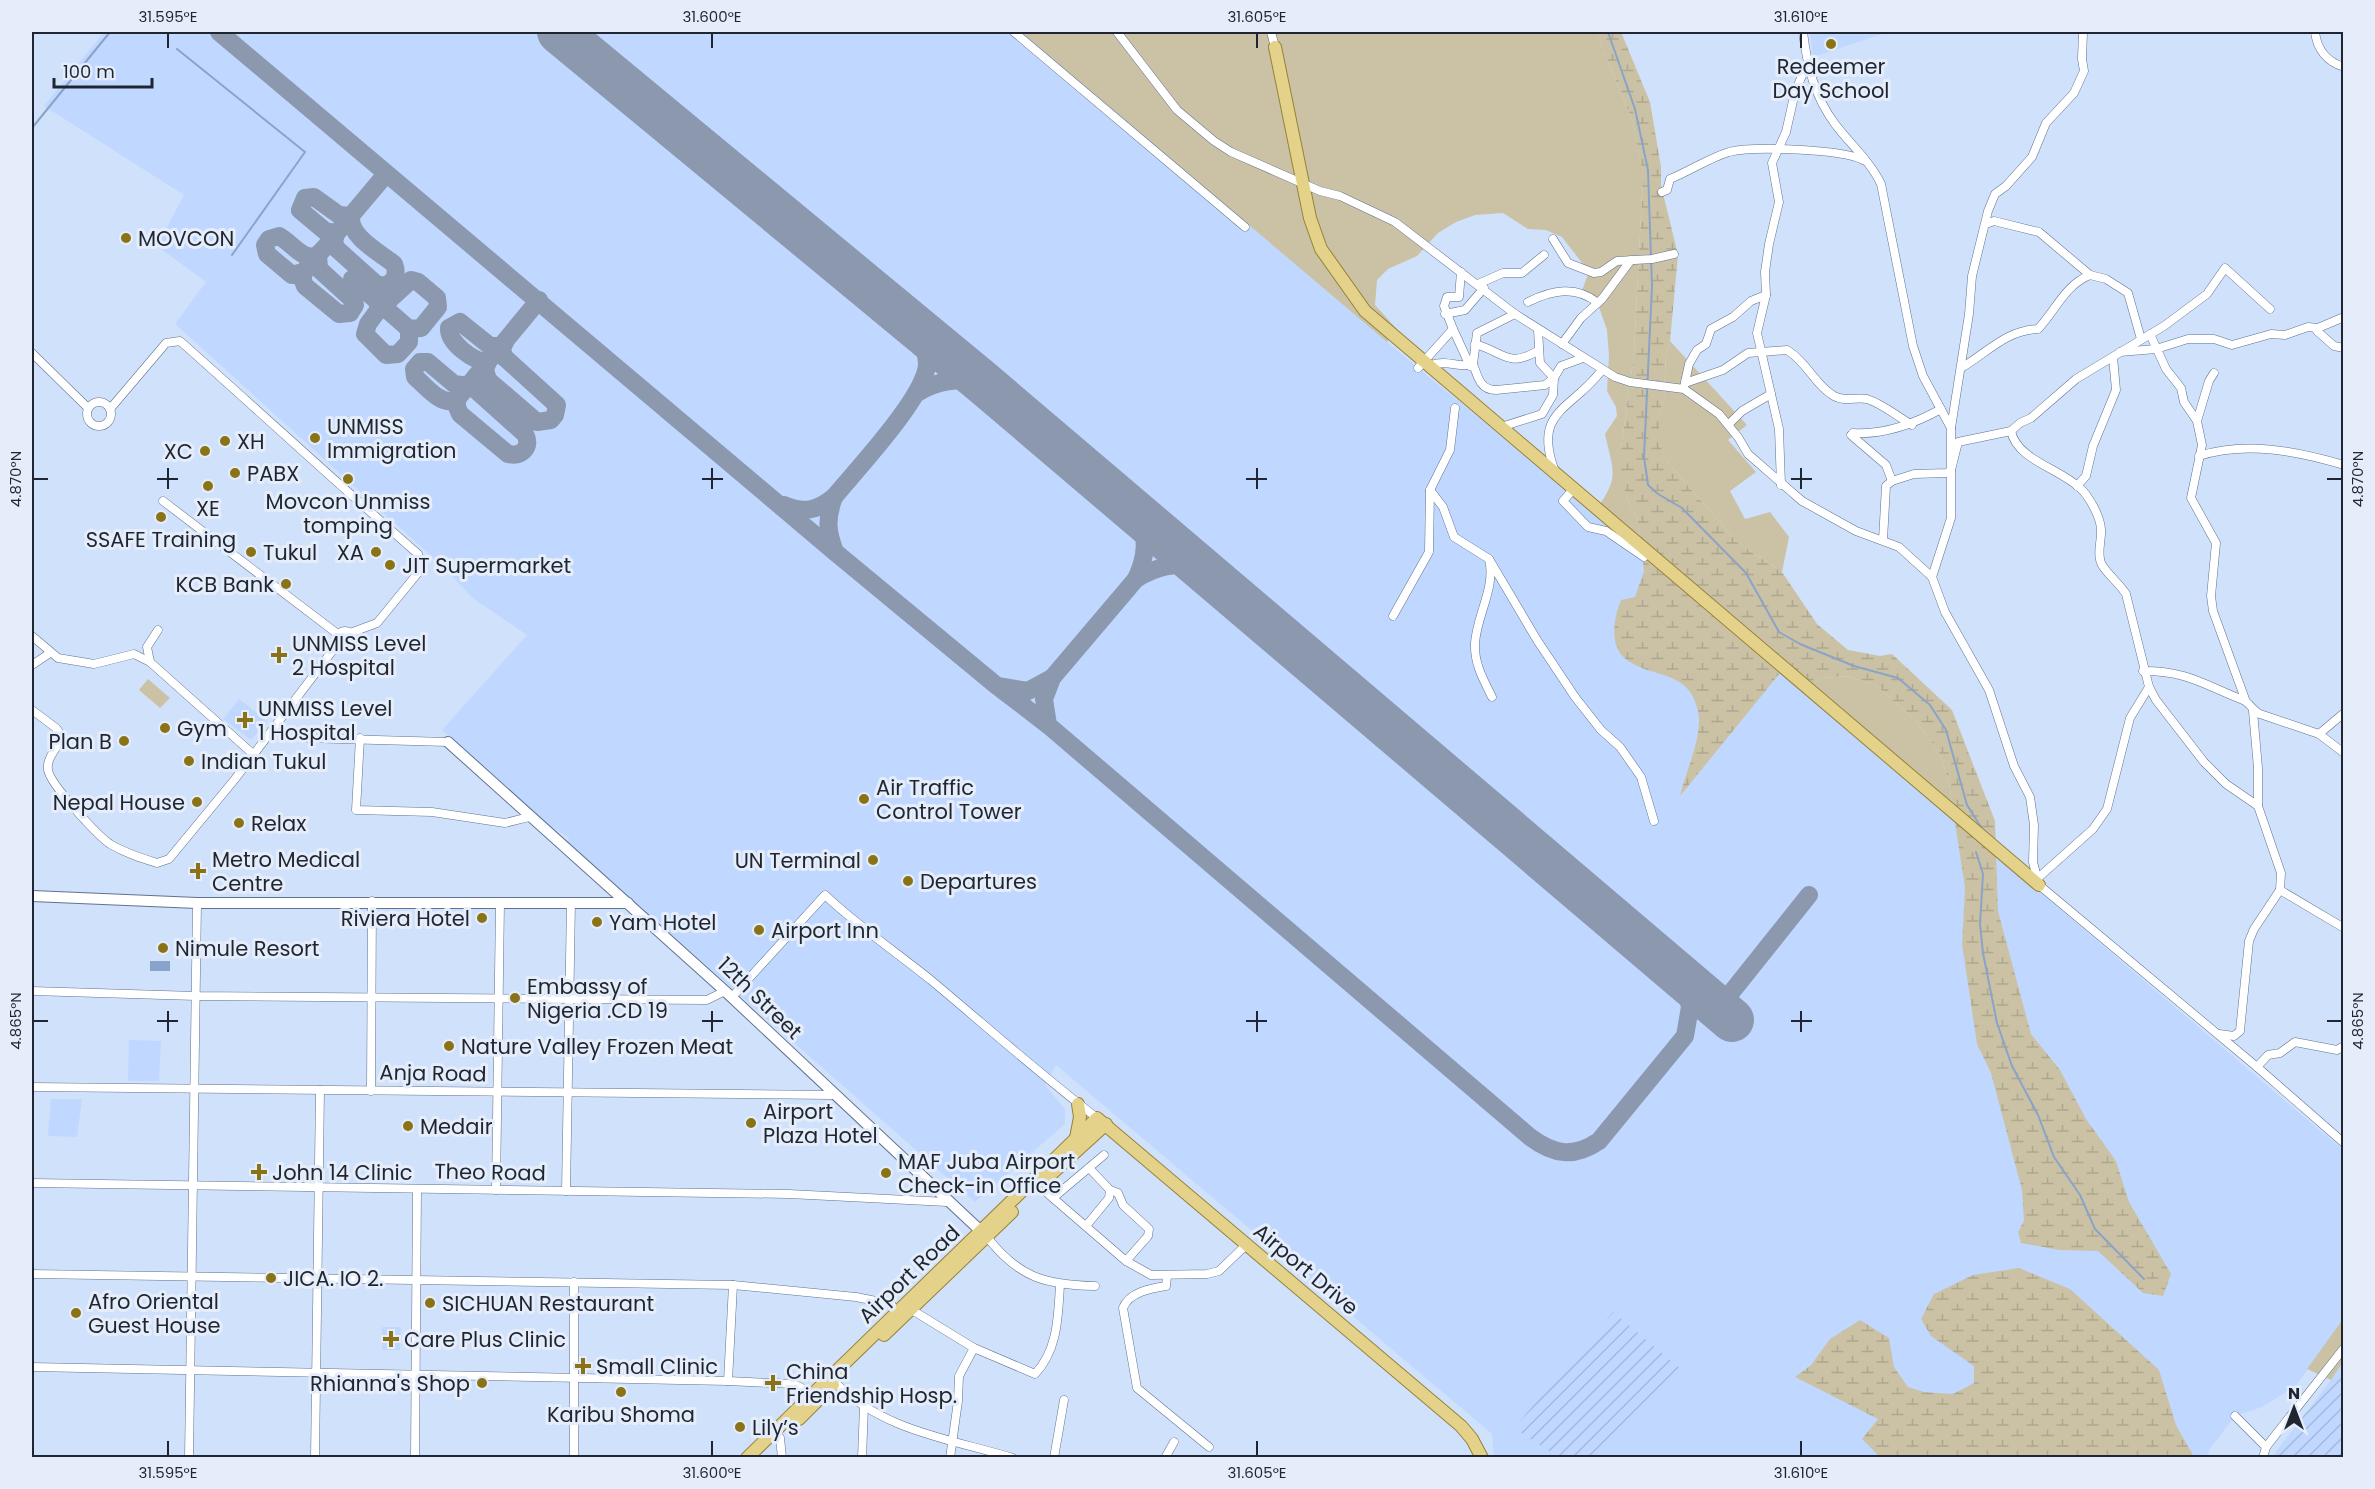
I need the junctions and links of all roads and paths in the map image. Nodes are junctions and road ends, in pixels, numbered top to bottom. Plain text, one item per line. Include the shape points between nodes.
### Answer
1 (1014, 32) edge
2 (1117, 32) edge
3 (1270, 32) edge
4 (1803, 32) edge
5 (2083, 32) edge
6 (2315, 32) edge
7 (1275, 47) joint
8 (1807, 64) junction
9 (2343, 67) edge
10 (1780, 150) junction
11 (1867, 162) junction
12 (1301, 183) junction
13 (1662, 192) dead end
14 (1986, 224) junction
15 (1245, 227) dead end
16 (1553, 239) dead end
17 (1674, 254) dead end
18 (1544, 255) dead end
19 (1631, 260) junction
20 (1461, 272) junction
21 (2090, 275) junction
22 (1481, 286) junction
23 (1766, 295) junction
24 (1528, 302) dead end
25 (1598, 303) junction
26 (2270, 309) dead end
27 (1445, 314) junction
28 (1515, 314) junction
29 (2343, 317) edge
30 (1454, 329) junction
31 (1538, 330) junction
32 (2317, 331) dead end
33 (2150, 334) junction
34 (2141, 339) junction
35 (1475, 344) junction
36 (1562, 344) junction
37 (2343, 348) edge
38 (1539, 350) junction
39 (2156, 350) junction
40 (1760, 352) junction
41 (32, 353) edge
42 (2117, 355) junction
43 (1583, 358) junction
44 (1425, 365) junction
45 (1471, 365) junction
46 (1961, 368) junction
47 (1602, 370) junction
48 (2214, 373) dead end
49 (1554, 378) junction
50 (1684, 386) junction
51 (1771, 394) junction
52 (88, 408) junction
53 (1455, 408) dead end
54 (110, 409) junction
55 (1941, 409) junction
56 (2197, 421) junction
57 (1729, 424) junction
58 (1912, 425) junction
59 (1502, 427) junction
60 (1951, 428) junction
61 (2011, 431) junction
62 (2199, 456) junction
63 (2343, 465) edge
64 (1951, 470) junction
65 (1556, 474) junction
66 (1892, 481) junction
67 (1781, 485) junction
68 (2077, 486) junction
69 (1431, 490) junction
70 (1570, 493) dead end
71 (163, 501) dead end
72 (1883, 540) junction
73 (1644, 557) dead end
74 (1489, 559) junction
75 (1932, 577) junction
76 (1394, 616) dead end
77 (158, 630) dead end
78 (350, 633) junction
79 (32, 636) edge
80 (339, 638) junction
81 (50, 653) junction
82 (150, 662) junction
83 (32, 665) edge
84 (2143, 671) junction
85 (2149, 687) junction
86 (1492, 697) dead end
87 (2245, 699) junction
88 (32, 710) edge
89 (2253, 711) junction
90 (2343, 713) edge
91 (2319, 734) junction
92 (305, 738) dead end
93 (360, 738) junction
94 (448, 742) joint
95 (2343, 753) edge
96 (253, 754) junction
97 (2258, 806) junction
98 (529, 817) junction
99 (1654, 821) dead end
100 (2038, 882) junction
101 (2280, 890) junction
102 (32, 896) edge
103 (372, 901) junction
104 (197, 903) junction
105 (500, 903) junction
106 (571, 903) junction
107 (628, 903) junction
108 (2343, 927) edge
109 (32, 991) edge
110 (728, 994) junction
111 (196, 996) junction
112 (371, 997) junction
113 (498, 998) junction
114 (568, 998) junction
115 (2218, 1034) junction
116 (2343, 1046) edge
117 (2257, 1067) junction
118 (32, 1087) edge
119 (193, 1089) junction
120 (320, 1090) junction
121 (371, 1091) junction
122 (497, 1092) junction
123 (566, 1093) junction
124 (833, 1095) junction
125 (1078, 1104) junction
126 (1101, 1120) junction
127 (1123, 1138) junction
128 (1076, 1139) junction
129 (1089, 1139) junction
130 (2343, 1143) edge
131 (1104, 1155) dead end
132 (1089, 1168) junction
133 (32, 1183) edge
134 (193, 1183) junction
135 (1039, 1186) junction
136 (319, 1187) junction
137 (417, 1189) junction
138 (496, 1190) junction
139 (1110, 1190) junction
140 (566, 1191) junction
141 (1053, 1198) junction
142 (947, 1202) junction
143 (1086, 1226) junction
144 (984, 1234) junction
145 (1246, 1245) junction
146 (1126, 1261) junction
147 (32, 1274) edge
148 (192, 1276) junction
149 (1167, 1276) junction
150 (319, 1280) junction
151 (417, 1281) junction
152 (574, 1282) junction
153 (733, 1285) junction
154 (1060, 1285) junction
155 (1095, 1286) dead end
156 (912, 1310) junction
157 (896, 1313) junction
158 (974, 1348) junction
159 (2343, 1348) edge
160 (32, 1367) edge
161 (190, 1370) junction
162 (317, 1373) junction
163 (417, 1373) junction
164 (573, 1376) junction
165 (728, 1381) junction
166 (835, 1382) junction
167 (813, 1393) junction
168 (1064, 1400) dead end
169 (864, 1406) junction
170 (2235, 1416) dead end
171 (780, 1438) junction
172 (951, 1441) junction
173 (1174, 1442) dead end
174 (1209, 1447) dead end
175 (2266, 1447) junction
176 (189, 1458) edge
177 (315, 1458) edge
178 (415, 1458) edge
179 (574, 1458) edge
180 (747, 1458) edge
181 (759, 1458) edge
182 (782, 1458) edge
183 (862, 1458) edge
184 (950, 1458) edge
185 (1013, 1458) edge
186 (1054, 1458) edge
187 (1165, 1458) edge
188 (1482, 1458) edge
189 (2263, 1458) edge

1 - 15 street
2 - 12 street via 1190,123 1232,152
3 - 7 street
4 - 8 street
5 - 14 street via 2085,71 2074,93 2046,123 2032,157 1995,194
6 - 9 street via 2328,60
7 - 12 main road
8 - 10 street via 1794,92
8 - 11 street via 1819,99
10 - 11 street
10 - 13 street via 1752,148 1728,153 1670,180 1667,190
10 - 23 street via 1772,163 1779,202 1765,272
11 - 55 street via 1881,184 1913,346 1923,376
12 - 20 street via 1381,214
12 - 44 main road via 1321,249 1344,284 1365,311
14 - 21 street via 1994,221 2039,232
14 - 46 street via 1972,276
16 - 19 street via 1568,263 1594,273 1617,261
17 - 19 street
18 - 22 street via 1522,273 1503,273
19 - 25 street
20 - 22 street
20 - 27 street via 1461,294 1447,297
21 - 34 street via 2106,279 2128,293
21 - 46 street via 2078,280 2055,303 2038,329 2026,329 1995,342 1990,350
22 - 27 street via 1465,310
22 - 28 street
23 - 40 street via 1757,333
23 - 50 street via 1711,329 1706,344 1689,364
24 - 25 street via 1565,291 1584,294
25 - 36 street
26 - 33 street via 2225,268 2207,294
27 - 30 street
28 - 31 street
28 - 35 street via 1480,330
29 - 39 street via 2318,328 2271,334 2232,345 2214,339 2188,339
30 - 44 street
30 - 45 street
31 - 36 street
31 - 38 street
32 - 37 street via 2334,346
33 - 34 street
33 - 39 street
34 - 42 street
35 - 38 street via 1509,359 1524,358
35 - 45 street
36 - 43 street
38 - 49 street via 1540,363
39 - 42 street
39 - 56 street
40 - 50 street via 1748,353 1723,370
40 - 51 street
40 - 58 street via 1787,350 1838,399 1873,401
41 - 52 street
42 - 61 street via 2076,379
42 - 68 street via 2116,390 2093,446 2086,476
43 - 47 street
43 - 49 street via 1561,366
44 - 45 street
44 - 59 main road
45 - 49 street via 1488,390 1534,388
46 - 60 street
47 - 50 street via 1630,382
47 - 65 street via 1554,419 1547,433 1548,453
48 - 56 street
49 - 59 street via 1553,395 1542,414
50 - 57 street
51 - 57 street via 1742,411
51 - 67 street via 1779,429
52 - 54 street via 101,402
52 - 54 street via 88,418 98,426 108,421
53 - 69 street via 1450,450
54 - 78 street via 166,343 180,341 418,554 422,568 377,623
55 - 58 street
55 - 60 street
56 - 62 street via 2202,445
57 - 67 street via 1748,454
58 - 66 street via 1852,434 1886,465
59 - 65 main road
60 - 64 street
61 - 64 street via 1958,442
61 - 68 street via 2021,452
62 - 63 street via 2248,447
62 - 87 street via 2191,498 2216,543 2213,611
64 - 66 street
64 - 75 street via 1951,518
65 - 100 main road
66 - 72 street via 1886,486
67 - 72 street via 1836,521
68 - 84 street via 2100,521 2099,555 2102,565 2126,594
69 - 74 street via 1443,507 1454,537
69 - 76 street via 1429,552
70 - 73 street via 1563,501 1574,515 1588,527 1606,531
71 - 80 street
72 - 75 street via 1899,547
74 - 86 street via 1490,582 1475,651
74 - 99 street via 1575,697 1641,777
75 - 100 street via 1945,612 1989,690 2014,766 2030,797 2034,825 2032,854
77 - 82 street via 147,647
78 - 80 street via 344,631
78 - 80 street via 350,644 343,645
79 - 81 street
80 - 96 street
81 - 82 street via 94,664 129,654
81 - 83 street
82 - 96 street
84 - 85 street
84 - 87 street via 2188,675
85 - 97 street via 2204,762 2226,784
85 - 100 street via 2130,718 2107,809 2093,829
87 - 89 street
88 - 96 street via 62,736 48,772 63,794 107,842 157,863 169,858
89 - 91 street
89 - 97 street
90 - 91 street
91 - 95 street
92 - 93 street
93 - 94 street
93 - 98 street via 356,810 432,813 505,823
94 - 98 street, 12th Street
97 - 101 street via 2281,873
98 - 107 street, 12th Street
100 - 115 street
101 - 108 street
101 - 115 street via 2249,941 2240,1031 2234,1036
102 - 104 street
103 - 104 street
103 - 105 street
103 - 112 street
104 - 111 street
105 - 106 street
105 - 113 street
106 - 107 street
106 - 114 street
107 - 110 street, 12th Street
109 - 111 street
110 - 114 street via 707,1000
110 - 124 street, 12th Street
110 - 125 street via 825,896
111 - 112 street
111 - 119 street
112 - 113 street
112 - 121 street
113 - 114 street
113 - 122 street
114 - 123 street
115 - 117 street
116 - 117 street via 2337,1050 2295,1042 2280,1053 2268,1055
117 - 130 street
118 - 119 street, Anja Road
119 - 120 street, Anja Road
119 - 134 street
120 - 121 street, Anja Road
120 - 136 street
121 - 122 street, Anja Road
122 - 123 street, Anja Road
122 - 138 street
123 - 124 street, Anja Road
123 - 140 street
124 - 142 street, 12th Street
125 - 126 street
125 - 128 main road
126 - 127 main road, Airport Drive
126 - 128 main road, Airport Road
126 - 129 main road, Airport Road
127 - 129 main road
127 - 145 main road, Airport Drive
128 - 144 main road, Airport Road
129 - 135 main road, Airport Road
131 - 132 street
132 - 139 street
132 - 141 street
133 - 134 street, Theo Road
134 - 136 street, Theo Road
134 - 148 street
135 - 141 street
135 - 144 main road, Airport Road
136 - 137 street, Theo Road
136 - 150 street
137 - 138 street, Theo Road
137 - 151 street
138 - 140 street, Theo Road
139 - 143 street via 1109,1198
139 - 146 street via 1118,1192 1123,1205 1150,1232
140 - 142 street, Theo Road via 789,1194
141 - 143 street
142 - 144 street, 12th Street
143 - 146 street
144 - 154 street via 1020,1267 1040,1280
144 - 156 main road, Airport Road
144 - 157 main road, Airport Road
145 - 149 street via 1219,1271
145 - 188 main road, Airport Drive via 1461,1426
146 - 149 street via 1151,1275
147 - 148 street
148 - 150 street
148 - 161 street
149 - 174 street via 1166,1286 1138,1293 1123,1308 1137,1388
150 - 151 street
150 - 162 street
151 - 152 street
151 - 163 street
152 - 153 street
152 - 164 street
153 - 157 street via 856,1297 891,1304
153 - 165 street
154 - 155 street
154 - 158 street via 1052,1347 1037,1373
156 - 158 street
156 - 166 main road, Airport Road
157 - 167 main road, Airport Road
158 - 172 street via 959,1376
159 - 175 street
160 - 161 street
161 - 162 street
161 - 176 street
162 - 163 street
162 - 177 street
163 - 164 street
163 - 178 street
164 - 165 street
164 - 179 street
165 - 167 street via 793,1384
166 - 169 street
166 - 171 main road, Airport Road
167 - 180 main road, Airport Road
168 - 186 street
169 - 172 street via 899,1425
169 - 183 street
170 - 175 street
171 - 181 main road, Airport Road
171 - 182 street
172 - 184 street
172 - 185 street
173 - 187 street
175 - 189 street

